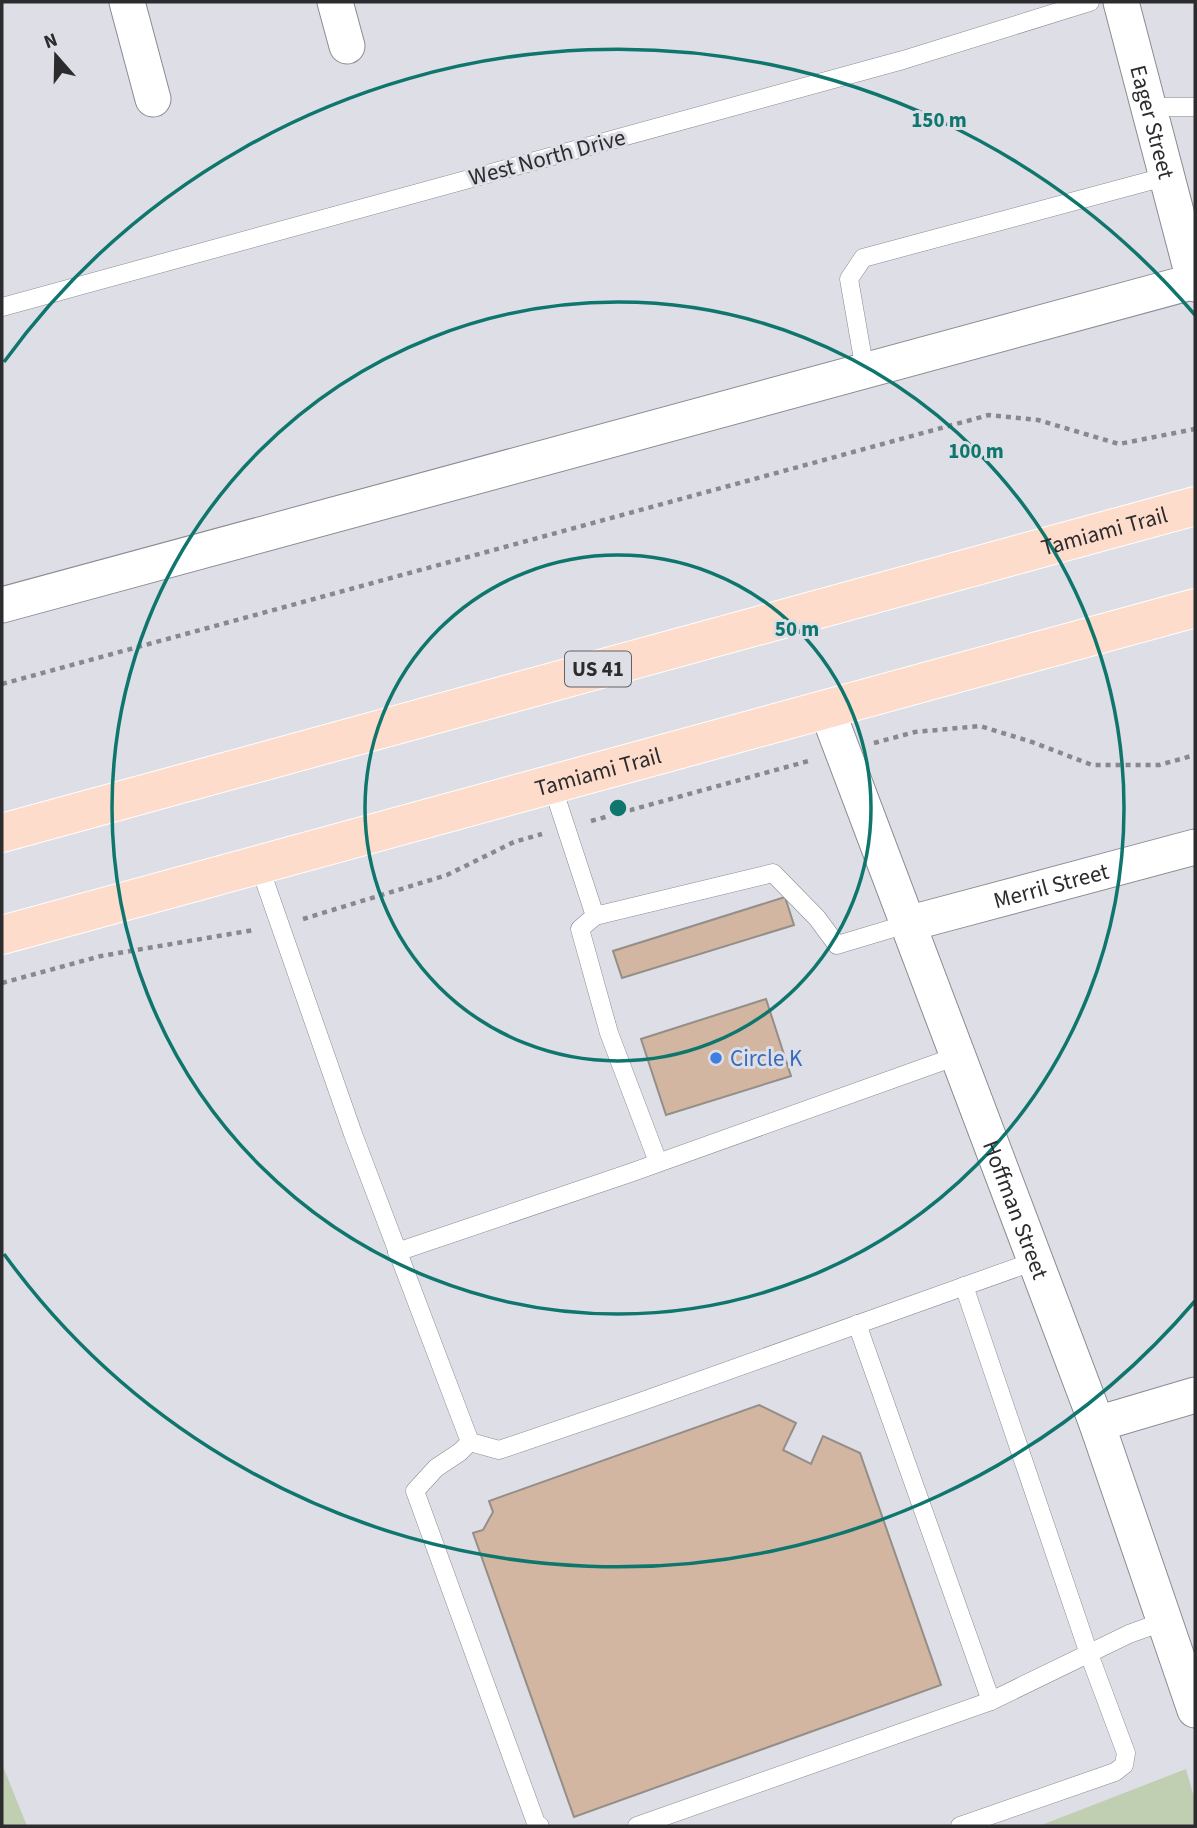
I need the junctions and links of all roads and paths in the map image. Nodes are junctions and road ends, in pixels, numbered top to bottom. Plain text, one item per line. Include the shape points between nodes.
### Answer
1 (127, 2) edge
2 (335, 2) edge
3 (1090, 2) edge
4 (1121, 2) edge
5 (347, 46) dead end
6 (153, 99) dead end
7 (1150, 107) junction
8 (1195, 107) edge
9 (1168, 176) junction
10 (1195, 282) edge
11 (2, 307) edge
12 (865, 371) junction
13 (1195, 429) edge
14 (1195, 506) edge
15 (2, 605) edge
16 (1195, 608) edge
17 (2, 684) edge
18 (827, 710) junction
19 (552, 786) junction
20 (2, 833) edge
21 (1195, 847) edge
22 (259, 865) junction
23 (595, 916) junction
24 (907, 924) junction
25 (2, 935) edge
26 (957, 1056) junction
27 (659, 1162) junction
28 (397, 1252) junction
29 (1035, 1261) junction
30 (964, 1286) junction
31 (857, 1324) junction
32 (1195, 1395) edge
33 (1097, 1424) junction
34 (470, 1442) junction
35 (1165, 1621) junction
36 (1089, 1654) junction
37 (991, 1701) junction
38 (1195, 1710) edge
39 (540, 1826) edge
40 (637, 1826) edge
41 (960, 1826) edge

1 - 6 street
2 - 5 street
3 - 11 lane, West North Drive via 902,60
4 - 7 street, Eager Street
7 - 8 lane
7 - 9 street, Eager Street
9 - 10 street, Eager Street
9 - 12 lane via 863,258 849,279
10 - 12 street
12 - 15 street
13 - 17 path via 1119,444 1038,419 989,415
14 - 20 main road, Tamiami Trail / US 41
16 - 18 main road, Tamiami Trail
18 - 19 main road, Tamiami Trail
18 - 24 street, Hoffman Street
19 - 22 main road, Tamiami Trail
19 - 23 lane
21 - 24 street, Merril Street
22 - 25 main road, Tamiami Trail
22 - 28 lane
23 - 24 lane via 773,873 837,945
23 - 27 lane via 580,929 609,1033
24 - 26 street, Hoffman Street
26 - 27 lane
26 - 29 street, Hoffman Street
27 - 28 lane
28 - 34 lane
29 - 30 lane
29 - 33 street, Hoffman Street
30 - 31 lane
30 - 36 lane
31 - 34 lane via 499,1450
31 - 37 lane
32 - 33 street
33 - 35 street, Hoffman Street
34 - 39 lane via 415,1491
35 - 36 lane
35 - 38 street, Hoffman Street
36 - 37 lane
36 - 41 lane via 1126,1753 1124,1765
37 - 40 lane

